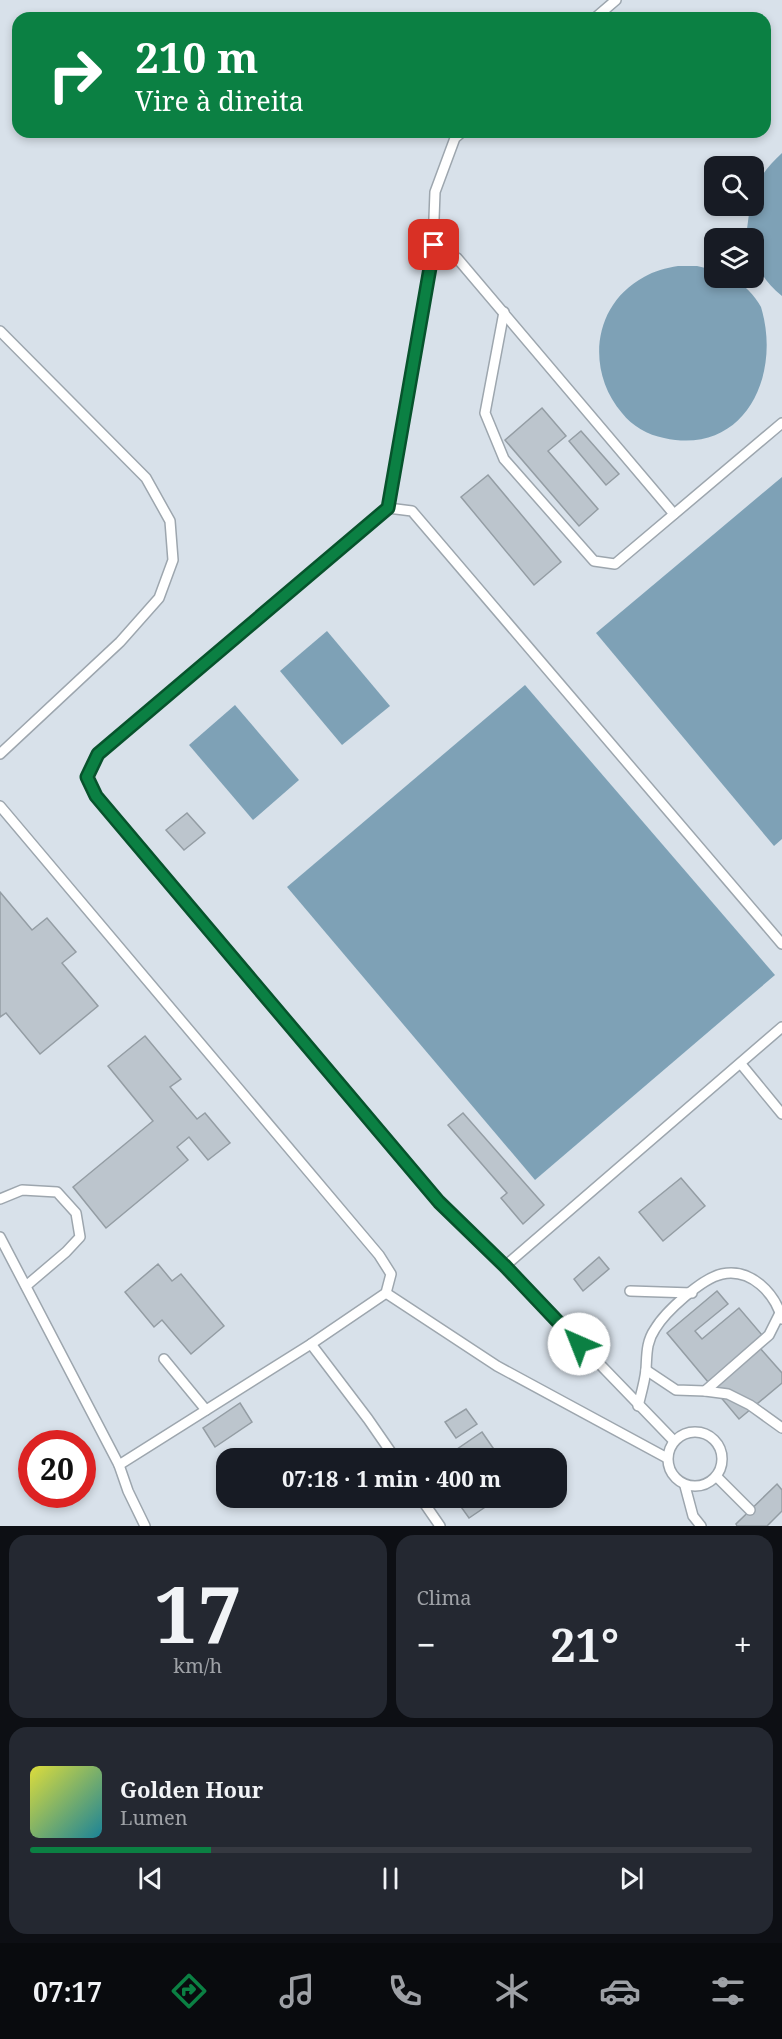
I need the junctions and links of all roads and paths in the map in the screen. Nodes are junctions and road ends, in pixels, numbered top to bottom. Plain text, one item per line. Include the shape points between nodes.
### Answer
1 (616, 0) edge
2 (602, 12) edge
3 (455, 138) edge
4 (434, 245) junction
5 (504, 312) junction
6 (0, 331) edge
7 (782, 423) edge
8 (388, 508) junction
9 (674, 514) junction
10 (0, 754) edge
11 (0, 806) edge
12 (782, 944) edge
13 (782, 1027) edge
14 (741, 1064) junction
15 (782, 1114) edge
16 (0, 1199) edge
17 (0, 1237) edge
18 (505, 1266) junction
19 (26, 1286) junction
20 (630, 1291) dead end
21 (386, 1293) junction
22 (692, 1293) junction
23 (781, 1316) edge
24 (311, 1344) junction
25 (164, 1359) dead end
26 (646, 1370) junction
27 (705, 1391) junction
28 (638, 1406) junction
29 (206, 1410) junction
30 (782, 1428) edge
31 (674, 1441) junction
32 (387, 1448) edge
33 (667, 1458) junction
34 (119, 1465) junction
35 (717, 1478) junction
36 (685, 1486) junction
37 (428, 1508) edge
38 (750, 1510) dead end
39 (145, 1526) edge
40 (440, 1526) edge
41 (701, 1526) edge

1 - 2 lane
3 - 4 lane via 435,192
4 - 5 lane via 457,258
4 - 8 lane
5 - 9 lane
5 - 9 lane via 485,413 504,459 594,561 615,564
6 - 10 lane via 146,478 170,522 173,560 159,598 120,642
7 - 9 lane
8 - 12 lane via 412,511
8 - 18 lane via 98,754 87,777 96,796 423,1184
11 - 21 lane via 379,1255 390,1275
13 - 14 lane
14 - 15 lane
14 - 18 lane
16 - 19 lane via 22,1190 57,1192 76,1213 80,1237
17 - 19 lane
18 - 28 lane
19 - 34 lane
20 - 22 lane
21 - 24 lane
21 - 33 lane via 497,1366
22 - 23 lane via 720,1274 738,1273 755,1280 768,1292
22 - 26 lane via 666,1314 653,1331 645,1353
23 - 27 lane via 769,1335
24 - 29 lane
24 - 32 lane
25 - 29 lane
26 - 27 lane via 676,1390
26 - 28 lane
27 - 30 lane via 743,1401
28 - 31 lane
29 - 34 lane
31 - 33 lane
31 - 35 lane via 688,1432 706,1433 719,1444 724,1461
33 - 36 lane via 671,1475
34 - 39 lane
35 - 36 lane via 702,1487
35 - 38 lane
36 - 41 lane via 693,1516
37 - 40 lane

